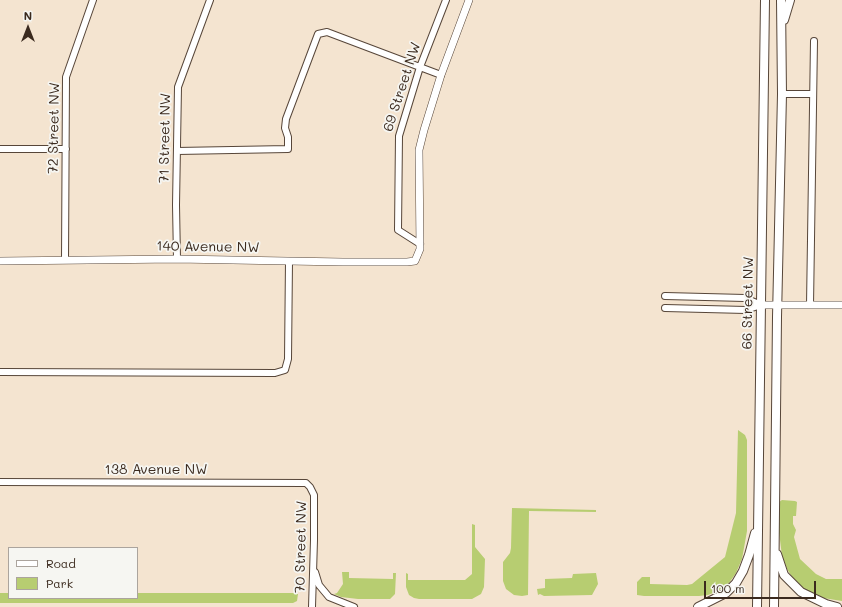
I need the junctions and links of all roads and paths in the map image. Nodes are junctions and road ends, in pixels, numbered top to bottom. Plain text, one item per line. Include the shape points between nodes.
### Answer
1 (93, 0) edge
2 (210, 0) edge
3 (446, 0) edge
4 (468, 0) edge
5 (766, 0) edge
6 (781, 0) edge
7 (790, 0) edge
8 (781, 28) junction
9 (814, 41) dead end
10 (420, 67) junction
11 (441, 74) junction
12 (782, 94) junction
13 (813, 94) junction
14 (0, 149) edge
15 (66, 149) junction
16 (177, 151) junction
17 (420, 244) junction
18 (177, 259) junction
19 (0, 260) edge
20 (65, 260) junction
21 (289, 261) junction
22 (665, 296) dead end
23 (761, 305) junction
24 (777, 305) junction
25 (810, 305) junction
26 (842, 305) edge
27 (665, 308) dead end
28 (0, 372) edge
29 (0, 482) edge
30 (310, 487) joint
31 (758, 521) junction
32 (774, 545) junction
33 (313, 568) junction
34 (312, 607) edge
35 (354, 607) edge
36 (698, 607) edge
37 (757, 607) edge
38 (774, 607) edge
39 (837, 607) edge

1 - 15 street, 72 Street NW via 66,77
2 - 16 street, 71 Street NW via 178,87
3 - 10 street, 69 Street NW
4 - 11 street
5 - 23 main road, 66 Street NW
6 - 8 main road, 66 Street NW
7 - 8 main road
8 - 12 main road, 66 Street NW
9 - 13 street
10 - 11 street
10 - 16 street via 327,32 318,34 286,119 288,149
10 - 17 street, 69 Street NW via 398,136 398,230
11 - 17 street via 419,150
12 - 13 street
12 - 24 main road, 66 Street NW
13 - 25 street
14 - 15 street
15 - 20 street, 72 Street NW
16 - 18 street, 71 Street NW
17 - 21 street, 140 Avenue NW via 415,260 407,262
18 - 20 street, 140 Avenue NW
18 - 21 street, 140 Avenue NW
19 - 20 street, 140 Avenue NW
21 - 28 street via 286,370 276,373
22 - 23 street via 745,298
23 - 24 street
23 - 27 street via 746,310
23 - 31 main road, 66 Street NW
24 - 25 street
24 - 32 main road, 66 Street NW
25 - 26 street
29 - 30 street, 138 Avenue NW via 296,482 306,483
30 - 33 street, 70 Street NW via 314,495
31 - 36 main road via 749,555 736,583 726,593
31 - 37 main road, 66 Street NW
32 - 38 main road, 66 Street NW
32 - 39 main road via 784,575 791,583 801,592
33 - 34 street, 70 Street NW
33 - 35 street via 319,585 330,597

